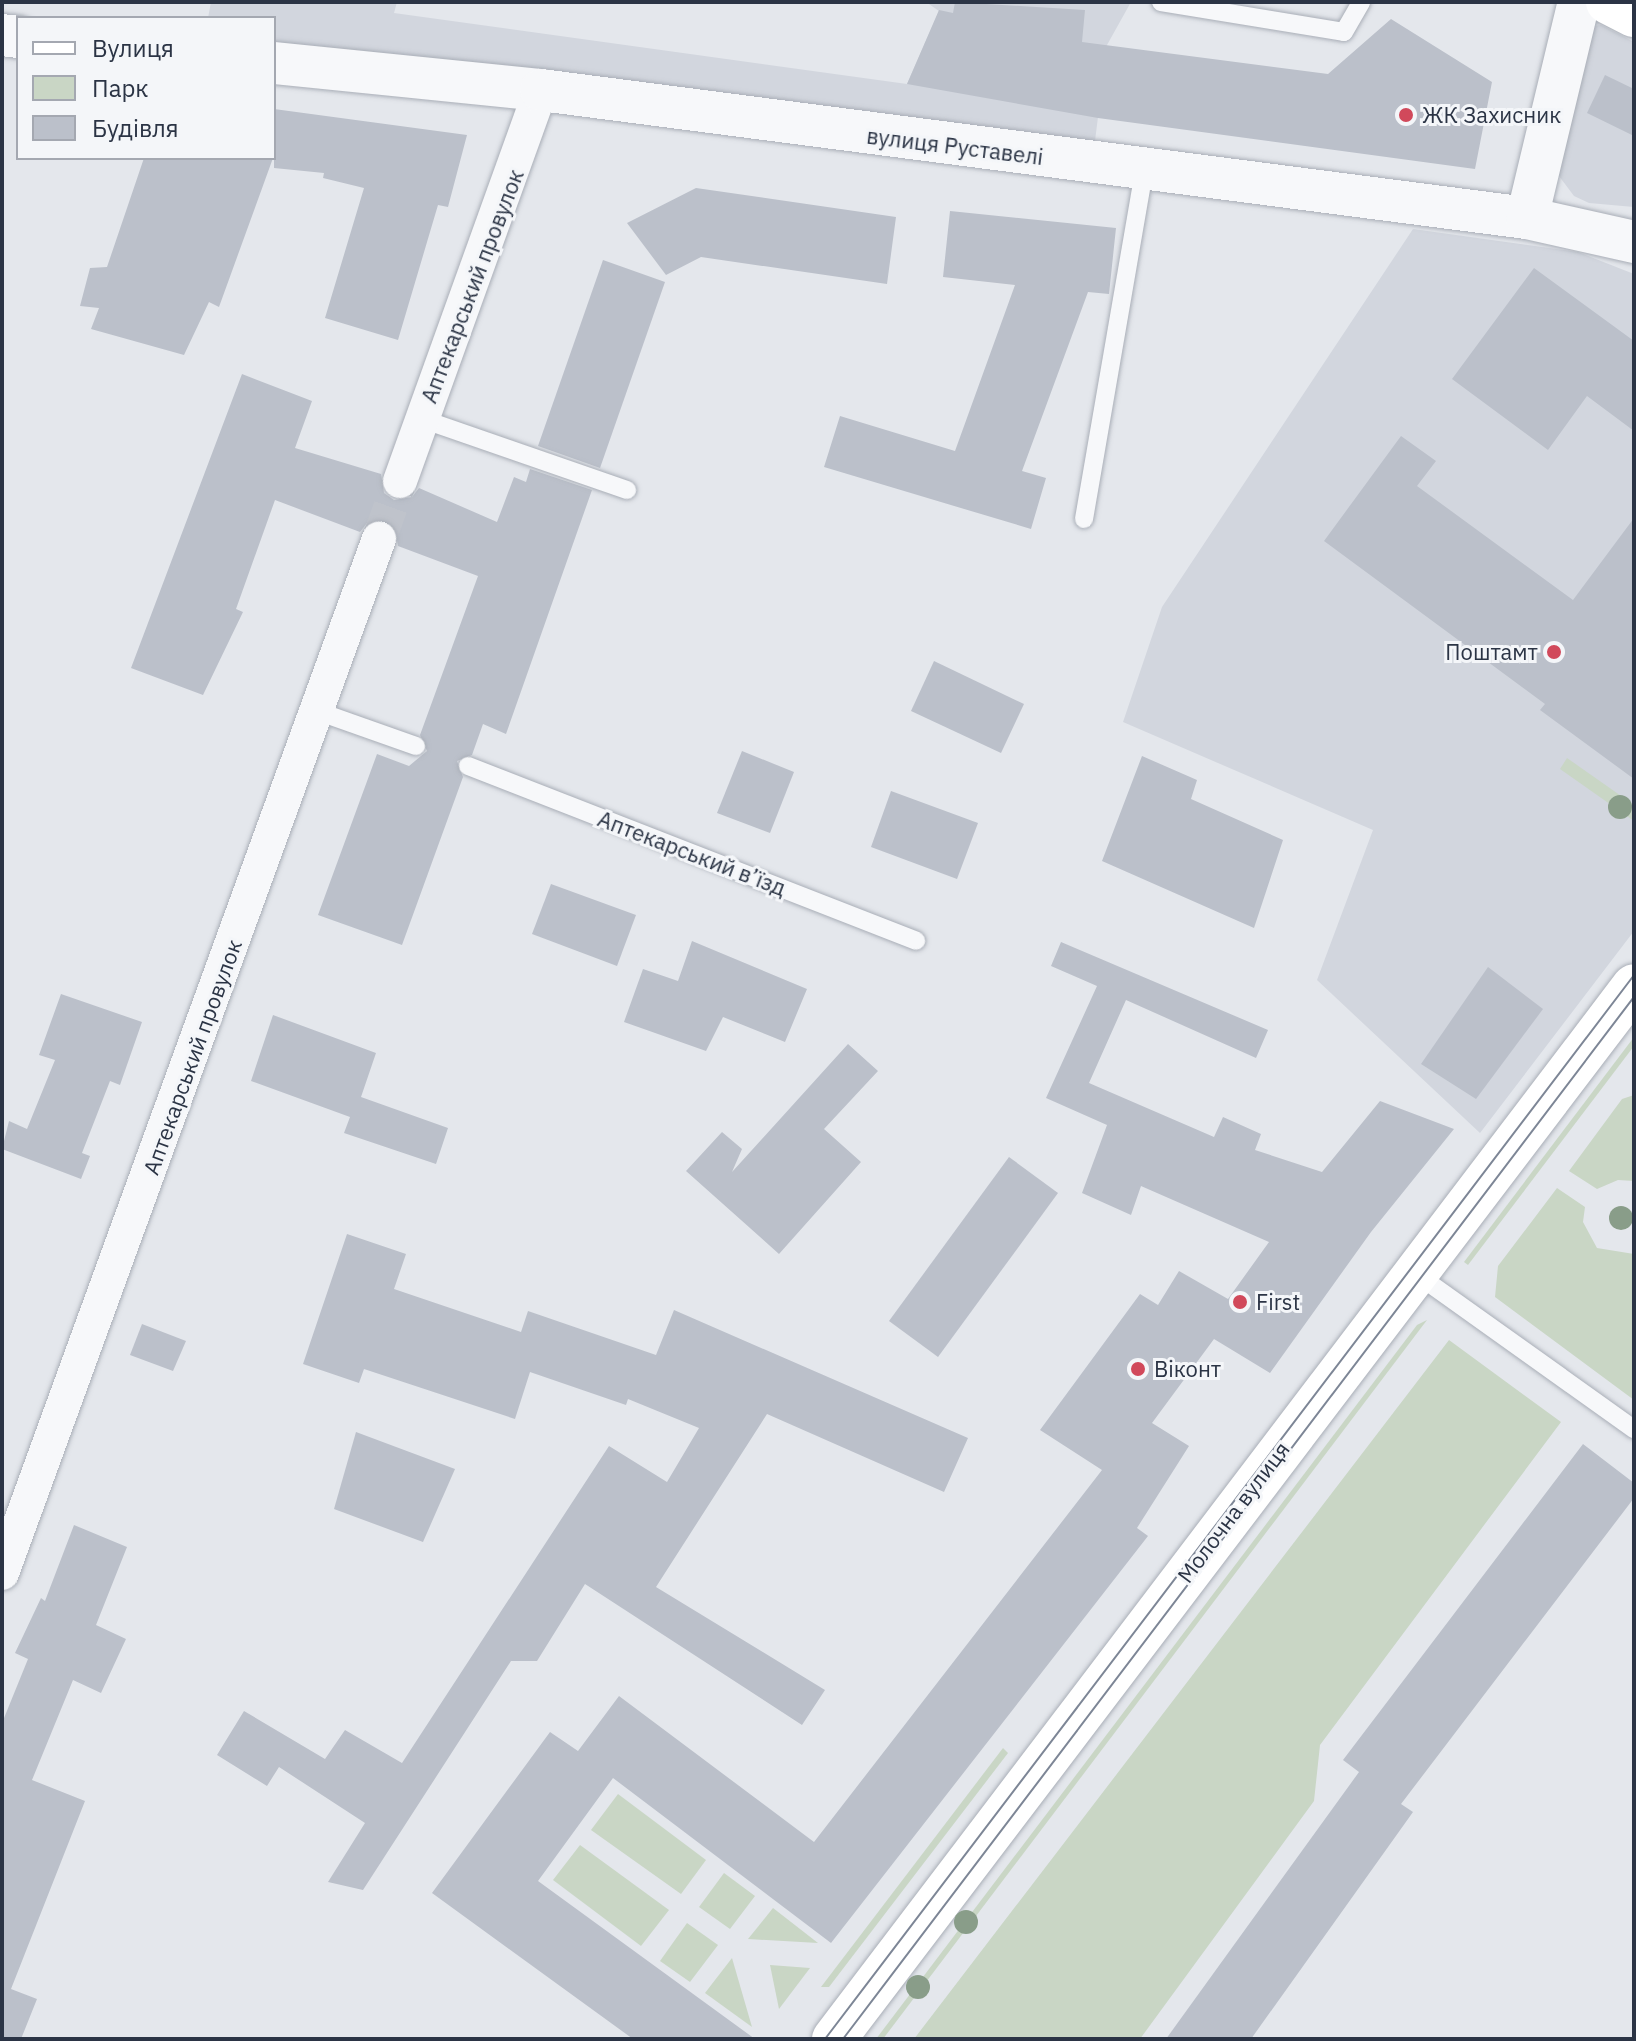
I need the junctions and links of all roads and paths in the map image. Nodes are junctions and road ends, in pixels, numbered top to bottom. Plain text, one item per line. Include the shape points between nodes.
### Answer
1 (1161, 2) edge
2 (1361, 2) edge
3 (1579, 2) edge
4 (1608, 2) edge
5 (1634, 15) edge
6 (276, 63) edge
7 (541, 90) junction
8 (1144, 170) junction
9 (1527, 218) junction
10 (1634, 242) edge
11 (422, 419) junction
12 (400, 481) tunnel mouth
13 (627, 490) dead end
14 (1084, 519) dead end
15 (379, 539) tunnel mouth
16 (317, 711) junction
17 (416, 746) dead end
18 (468, 766) dead end
19 (916, 941) dead end
20 (1634, 986) edge
21 (1415, 1273) junction
22 (1634, 1429) edge
23 (2, 1573) edge
24 (834, 2039) edge

1 - 2 lane via 1344,32
3 - 9 street
4 - 5 main road
6 - 7 street, вулиця Руставелі
7 - 8 street, вулиця Руставелі
7 - 11 street, Аптекарський провулок
8 - 9 street, вулиця Руставелі
8 - 14 lane
9 - 10 street, вулиця Руставелі
11 - 12 street, Аптекарський провулок
11 - 13 lane
15 - 16 street, Аптекарський провулок
16 - 17 lane
16 - 23 street, Аптекарський провулок
18 - 19 lane, Аптекарський в’їзд
20 - 21 main road, Молочна вулиця
21 - 22 lane
21 - 24 main road, Молочна вулиця

